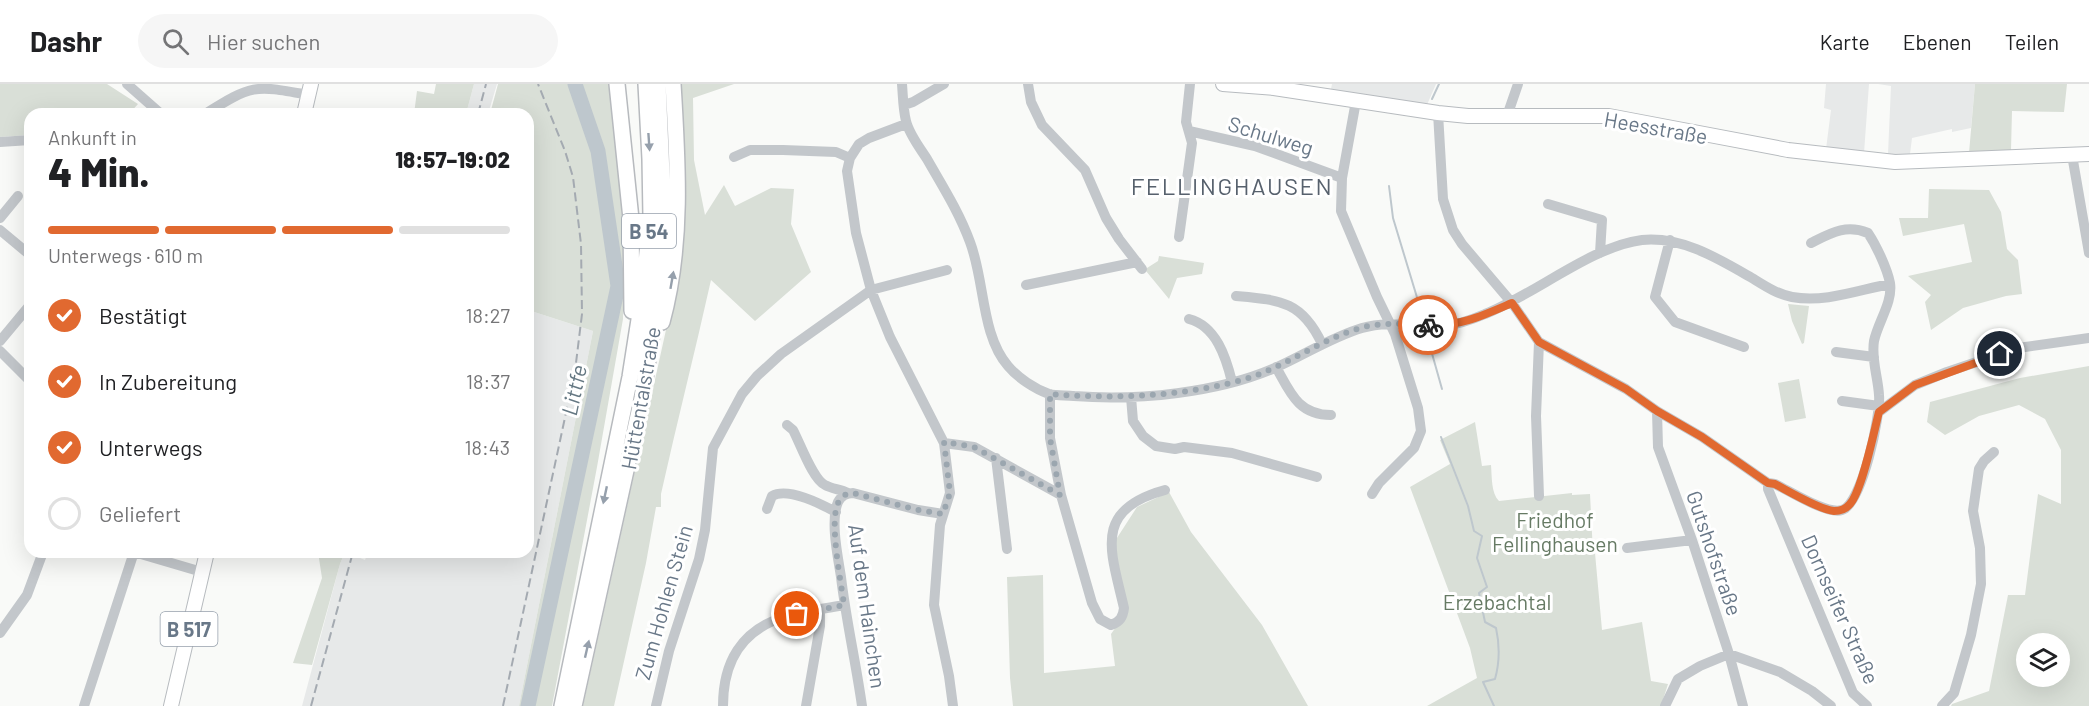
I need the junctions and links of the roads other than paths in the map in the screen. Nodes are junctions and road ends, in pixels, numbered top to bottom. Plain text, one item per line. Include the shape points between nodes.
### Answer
1 (127, 84) edge
2 (617, 84) edge
3 (646, 84) edge
4 (658, 84) edge
5 (673, 84) edge
6 (902, 84) edge
7 (944, 84) edge
8 (1028, 84) edge
9 (1190, 84) edge
10 (1223, 84) edge
11 (1518, 84) edge
12 (310, 89) edge
13 (1356, 101) junction
14 (904, 105) junction
15 (154, 108) edge
16 (214, 108) edge
17 (305, 108) edge
18 (1438, 113) junction
19 (1507, 116) junction
20 (906, 124) junction
21 (1189, 131) junction
22 (24, 140) edge
23 (0, 142) edge
24 (2089, 154) edge
25 (2072, 155) junction
26 (734, 157) dead end
27 (850, 158) junction
28 (1342, 178) junction
29 (18, 196) dead end
30 (1548, 204) dead end
31 (0, 218) edge
32 (0, 230) edge
33 (1179, 237) dead end
34 (1670, 240) junction
35 (1811, 243) dead end
36 (24, 250) edge
37 (1600, 253) junction
38 (2089, 253) edge
39 (947, 270) dead end
40 (1890, 284) junction
41 (1026, 285) dead end
42 (871, 290) junction
43 (1236, 296) dead end
44 (1512, 303) junction
45 (24, 310) edge
46 (1189, 319) dead end
47 (1389, 323) junction
48 (4, 328) edge
49 (2089, 338) edge
50 (0, 341) edge
51 (1539, 342) junction
52 (1322, 344) junction
53 (1744, 347) dead end
54 (0, 351) edge
55 (1836, 352) dead end
56 (1874, 357) junction
57 (1276, 367) junction
58 (24, 375) edge
59 (630, 376) junction
60 (1232, 382) junction
61 (1050, 394) junction
62 (1131, 397) junction
63 (642, 398) junction
64 (1842, 401) dead end
65 (1879, 409) junction
66 (1657, 411) junction
67 (1331, 415) dead end
68 (787, 425) dead end
69 (944, 442) junction
70 (1994, 452) dead end
71 (996, 458) junction
72 (1317, 477) dead end
73 (1768, 483) junction
74 (1165, 490) dead end
75 (848, 493) junction
76 (1372, 494) dead end
77 (1060, 495) junction
78 (1539, 496) dead end
79 (767, 509) dead end
80 (836, 512) junction
81 (943, 514) junction
82 (1692, 540) junction
83 (1627, 548) dead end
84 (1007, 549) dead end
85 (42, 558) edge
86 (132, 558) edge
87 (154, 558) edge
88 (206, 558) edge
89 (202, 572) junction
90 (844, 605) junction
91 (820, 610) junction
92 (0, 633) edge
93 (1728, 654) junction
94 (84, 706) edge
95 (171, 706) edge
96 (562, 706) edge
97 (574, 706) edge
98 (656, 706) edge
99 (723, 706) edge
100 (806, 706) edge
101 (862, 706) edge
102 (953, 706) edge
103 (1665, 706) edge
104 (1743, 706) edge
105 (1831, 706) edge
106 (1867, 706) edge
107 (1942, 706) edge

1 - 15 street
2 - 59 highway via 631,219
3 -> 59 highway, Hüttentalstraße / B 54 via 651,217
4 - 63 highway, Hüttentalstraße / B 54 via 663,220 656,314
63 -> 5 highway via 674,266 677,227
6 - 14 street
7 - 14 street
8 - 41 street via 1042,125 1085,170 1110,225 1139,266
9 - 21 street via 1186,122
10 - 13 main road, Heesstraße
11 - 19 street
12 - 16 street via 257,87
12 - 17 main road
13 - 18 main road, Heesstraße
13 - 28 street
14 - 20 street
18 - 19 main road, Heesstraße
18 - 44 street via 1447,215 1462,244
19 - 25 main road, Heesstraße via 1609,116 1788,150 1895,162
20 - 27 street via 859,144
20 - 61 street via 960,214 978,263 997,350 1017,375
21 - 28 street, Schulweg via 1256,146
21 - 33 street via 1192,143
22 - 23 street
24 - 25 main road, Heesstraße
25 - 38 street
26 - 27 street via 750,150 783,150 836,152
27 - 42 street via 847,171 856,233
28 - 47 street via 1341,211
29 - 31 street
30 - 37 street via 1602,220
32 - 36 street
34 - 37 street via 1641,240
34 - 40 street via 1726,263 1788,296 1807,299 1846,295
34 - 53 street via 1655,297 1675,322
35 - 40 street via 1840,229 1868,233
37 - 44 street
39 - 42 street
40 - 56 street
42 - 69 street via 890,338
42 - 98 street, Zum Hohlen Stein via 781,354 757,376 738,400 719,436 711,460 699,559
43 - 52 street via 1264,298 1294,308 1312,323
44 - 47 street via 1454,324
44 - 51 street
45 - 48 street
46 - 60 street via 1203,325 1214,337
47 - 52 street via 1363,327
47 - 76 street via 1418,408 1421,431 1413,448
48 - 50 street
49 - 65 street via 2018,348 1947,372 1915,385
51 - 66 street via 1626,389
51 - 78 street
52 - 57 street
54 - 58 street
55 - 56 street
56 - 65 street
57 - 60 street
57 - 67 street via 1300,405 1317,415
59 -> 96 highway, Hüttentalstraße / B 54
60 - 62 street
61 - 62 street
61 - 77 street via 1050,438
62 - 72 street via 1138,430 1156,446 1232,453
97 -> 63 highway, Hüttentalstraße / B 54
64 - 65 street
65 - 73 street via 1857,492 1843,510 1832,511
66 - 73 street
66 - 82 street, Gutshofstraße via 1658,447
68 - 75 street, Auf dem Hainchen via 794,430 823,485
69 - 71 street via 974,447
69 - 81 street via 950,493
70 - 107 street via 1979,469 1973,511 1981,584 1971,635 1954,693
71 - 77 street
71 - 84 street
73 - 106 street, Dornseifer Straße via 1854,693
74 - 77 street via 1132,503 1111,534 1124,608 1118,623 1111,625 1100,619 1092,603
75 - 80 street, Auf dem Hainchen via 838,502
75 - 81 street, Auf dem Hainchen
79 - 80 street, Auf dem Hainchen via 772,496 784,493
80 - 90 street, Auf dem Hainchen
81 - 102 street via 934,605
82 - 83 street
82 - 93 street, Gutshofstraße
85 - 92 street via 27,595
86 - 94 street
87 - 89 street
88 - 89 main road, B 517
89 - 95 main road, B 517
90 - 91 street
90 - 101 street, Auf dem Hainchen
91 - 99 street via 783,617 749,637 730,663 723,683
91 - 100 street
93 - 103 street via 1678,679
93 - 104 street, Gutshofstraße
93 - 105 street via 1780,672

